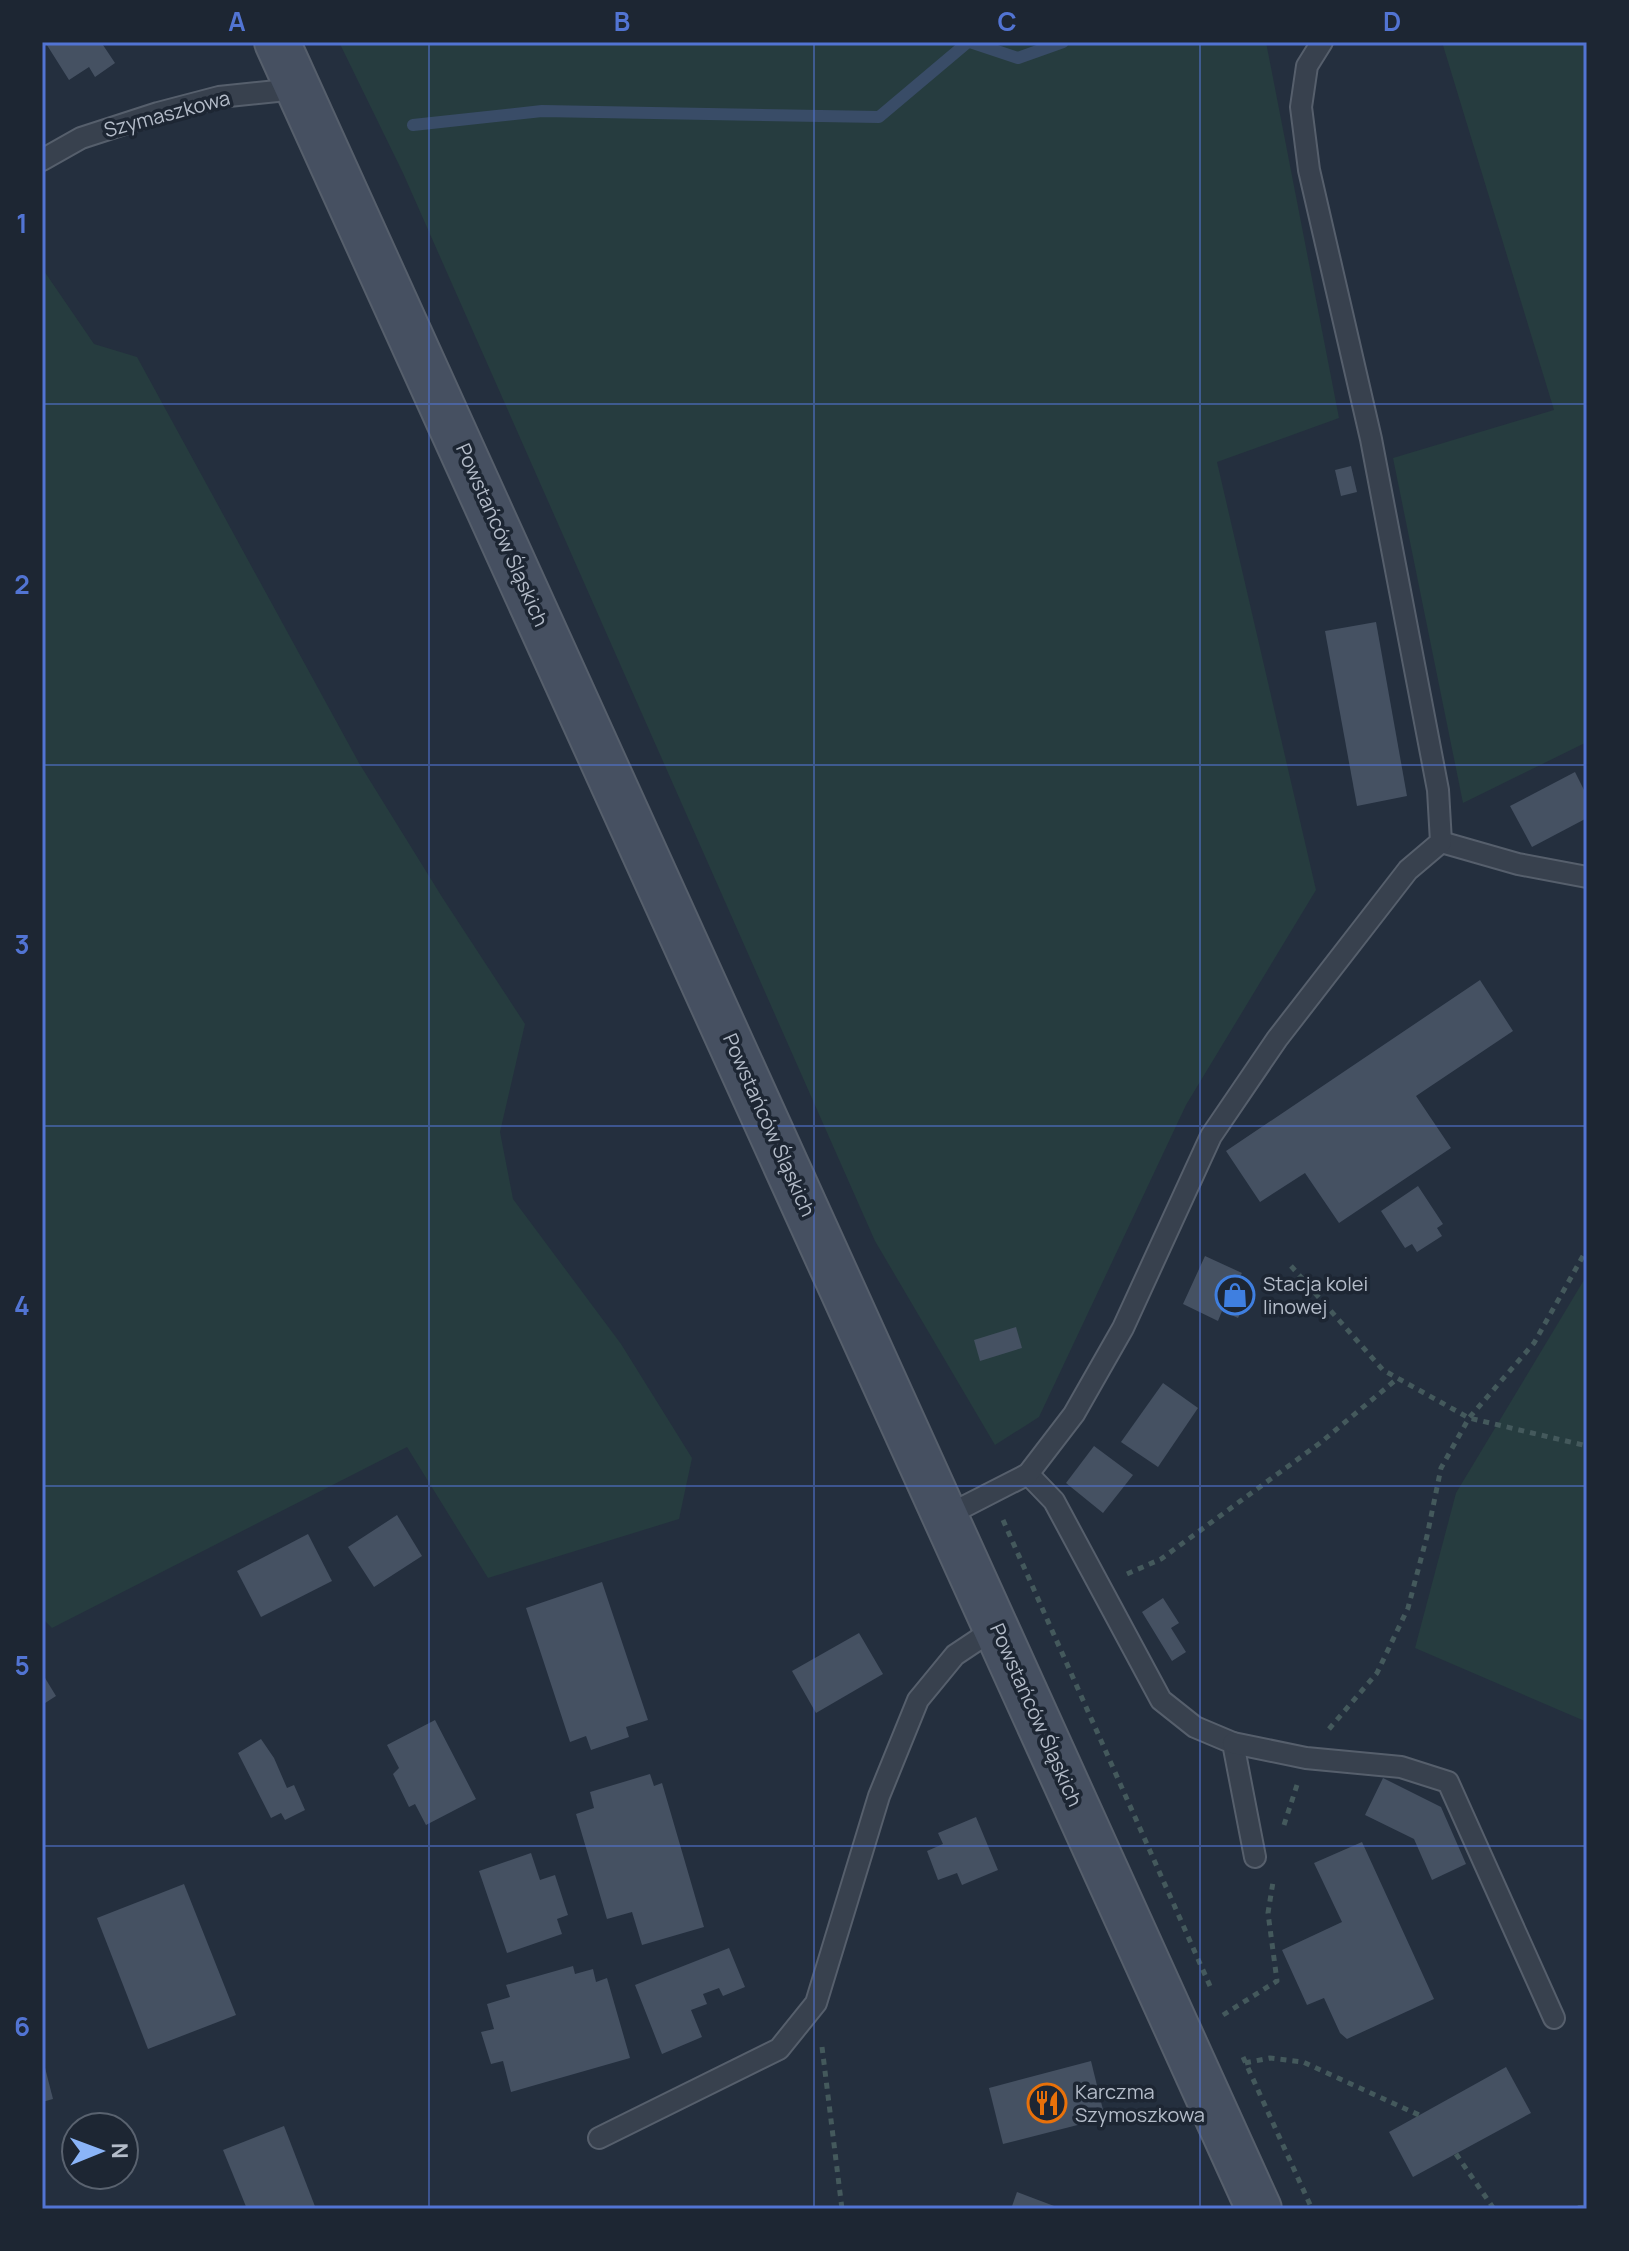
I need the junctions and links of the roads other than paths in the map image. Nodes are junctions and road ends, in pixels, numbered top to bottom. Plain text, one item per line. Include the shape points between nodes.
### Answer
1 (277, 42) edge
2 (1322, 42) edge
3 (297, 87) junction
4 (42, 160) edge
5 (1441, 842) junction
6 (1587, 877) edge
7 (1028, 1474) junction
8 (946, 1516) junction
9 (997, 1627) junction
10 (1233, 1743) junction
11 (1255, 1857) dead end
12 (1554, 2018) dead end
13 (599, 2138) dead end
14 (1259, 2209) edge

1 - 3 street, Powstańców Śląskich
2 - 5 lane via 1307,66 1301,107 1309,170 1371,439 1438,790
3 - 4 lane, Szymaszkowa via 219,97 158,113 81,138
3 - 8 street, Powstańców Śląskich
5 - 6 lane
5 - 7 lane via 1398,882 1277,1039 1211,1136 1123,1328 1074,1414
7 - 8 lane
7 - 10 lane via 1054,1501 1161,1700 1195,1727
8 - 9 street, Powstańców Śląskich
9 - 13 lane via 955,1655 918,1700 879,1796 816,2003 779,2049
9 - 14 street, Powstańców Śląskich
10 - 11 lane
10 - 12 lane via 1306,1758 1401,1767 1448,1782

